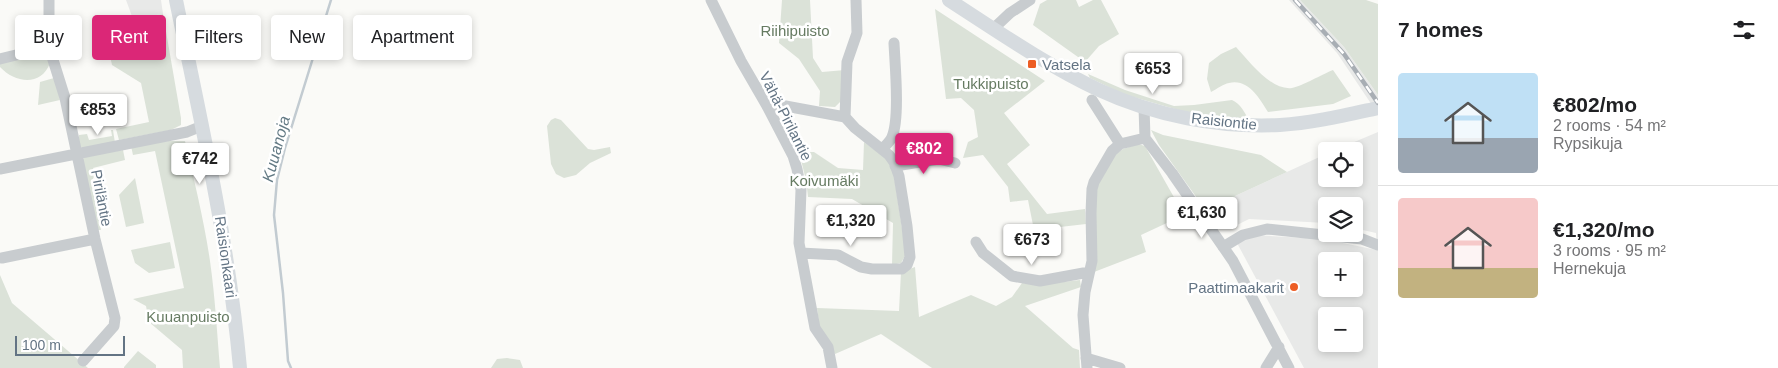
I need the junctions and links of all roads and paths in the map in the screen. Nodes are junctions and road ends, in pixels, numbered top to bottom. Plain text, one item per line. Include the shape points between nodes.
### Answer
1 (49, 0) edge
2 (176, 0) edge
3 (712, 0) edge
4 (856, 0) edge
5 (948, 0) edge
6 (1030, 0) edge
7 (49, 15) edge
8 (993, 29) junction
9 (894, 43) dead end
10 (15, 55) edge
11 (0, 59) edge
12 (53, 60) edge
13 (1092, 100) dead end
14 (767, 106) junction
15 (1144, 107) junction
16 (1378, 108) edge
17 (845, 117) junction
18 (202, 126) junction
19 (1145, 138) junction
20 (1120, 144) junction
21 (882, 148) junction
22 (78, 153) junction
23 (954, 163) dead end
24 (895, 166) junction
25 (0, 169) edge
26 (95, 239) junction
27 (976, 242) dead end
28 (1223, 246) junction
29 (1378, 246) edge
30 (801, 253) junction
31 (2, 258) dead end
32 (1089, 272) junction
33 (1279, 347) junction
34 (83, 361) dead end
35 (1086, 363) edge
36 (240, 368) edge
37 (832, 368) edge
38 (1120, 368) edge
39 (1266, 368) edge
40 (1290, 368) edge

1 - 7 street, Piriläntie
2 - 18 main road, Raisionkaari
3 - 14 street, Vähä-Pirilantie
4 - 17 street via 857,33 847,62
5 - 8 main road, Raisiontie
6 - 8 street
8 - 15 main road, Raisiontie via 1078,79
9 - 21 street via 895,121 893,136
10 - 11 street
12 - 22 street, Piriläntie
13 - 20 street
14 - 17 street via 780,105
14 - 30 street, Vähä-Pirilantie via 798,169
15 - 16 main road, Raisiontie via 1214,123 1264,126 1320,120
15 - 19 street
17 - 21 street
18 - 22 street via 188,132
18 - 36 main road, Raisionkaari via 217,198
19 - 20 street
19 - 28 street
20 - 32 street via 1106,158 1092,189 1092,261
21 - 24 street
22 - 25 street
22 - 26 street, Piriläntie
23 - 24 street via 939,159
24 - 30 street via 908,226 910,257 907,265 902,269 872,269 838,255
26 - 31 street
26 - 34 street, Piriläntie via 115,322
27 - 32 street via 983,253 1012,276 1040,281
28 - 29 street via 1243,235 1267,229 1362,238
28 - 33 street
30 - 37 street, Vähä-Pirilantie via 815,328 828,348
32 - 35 street via 1083,315
33 - 39 street
33 - 40 street
35 - 38 street

